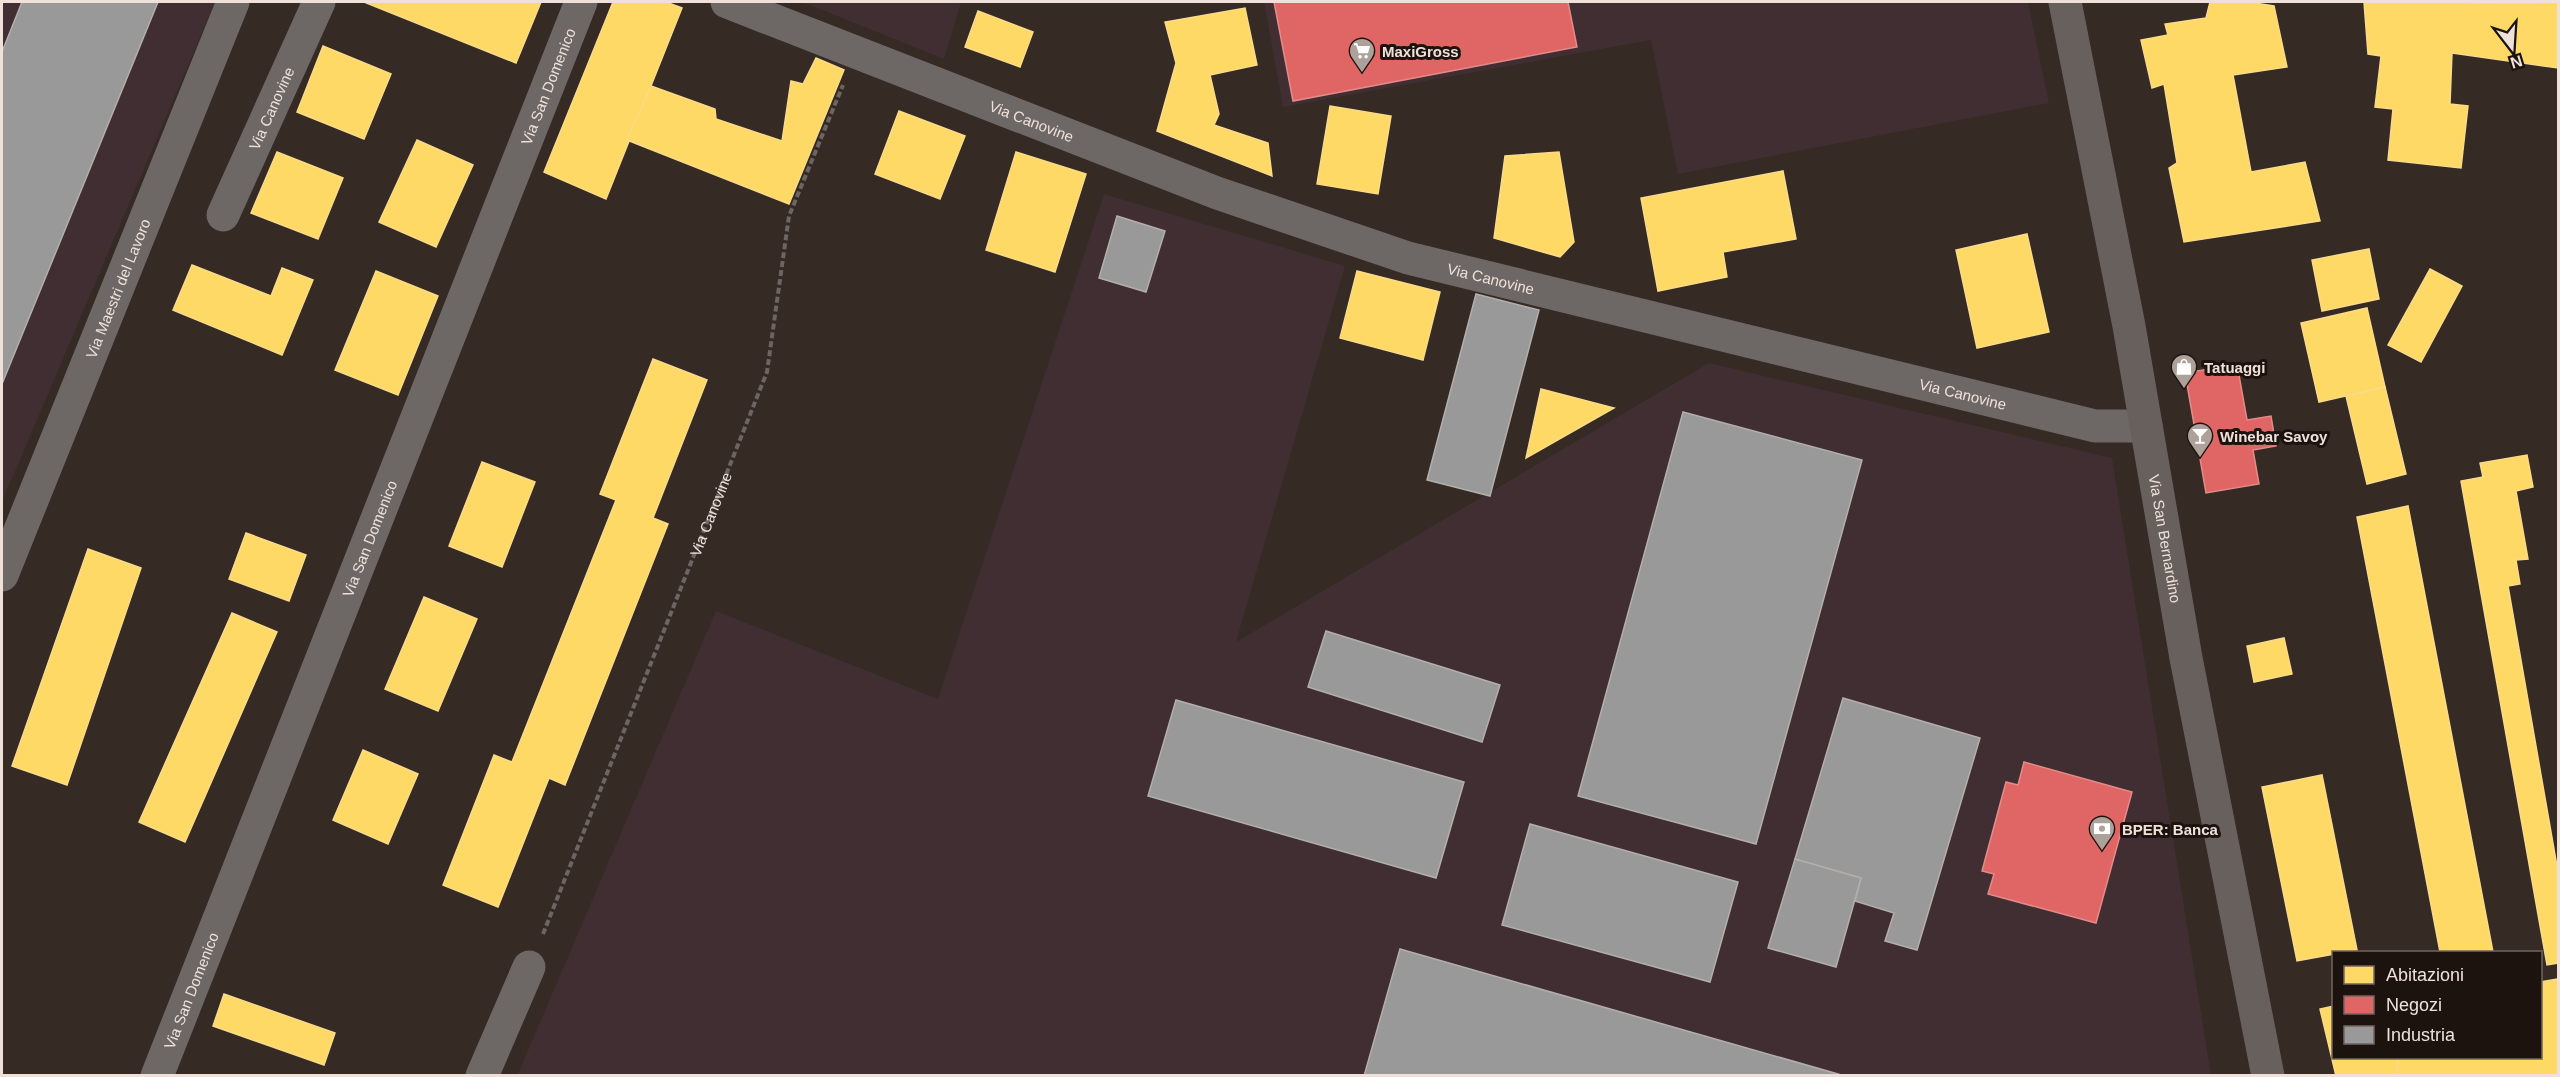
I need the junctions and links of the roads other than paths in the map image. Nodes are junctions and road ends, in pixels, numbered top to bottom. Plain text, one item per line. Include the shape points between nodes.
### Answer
1 (233, 2) edge
2 (319, 2) edge
3 (581, 2) edge
4 (728, 2) edge
5 (2065, 2) edge
6 (223, 215) dead end
7 (2146, 426) junction
8 (2, 575) edge
9 (529, 967) road end
10 (157, 1076) edge
11 (482, 1076) edge
12 (2268, 1076) edge

1 - 8 street, Via Maestri del Lavoro
2 - 6 street, Via Canovine
3 - 10 street, Via San Domenico
4 - 7 street, Via Canovine via 1217,193 1408,258 2096,426
5 - 7 main road, Via San Bernardino
7 - 12 main road, Via San Bernardino via 2186,658
9 - 11 street

